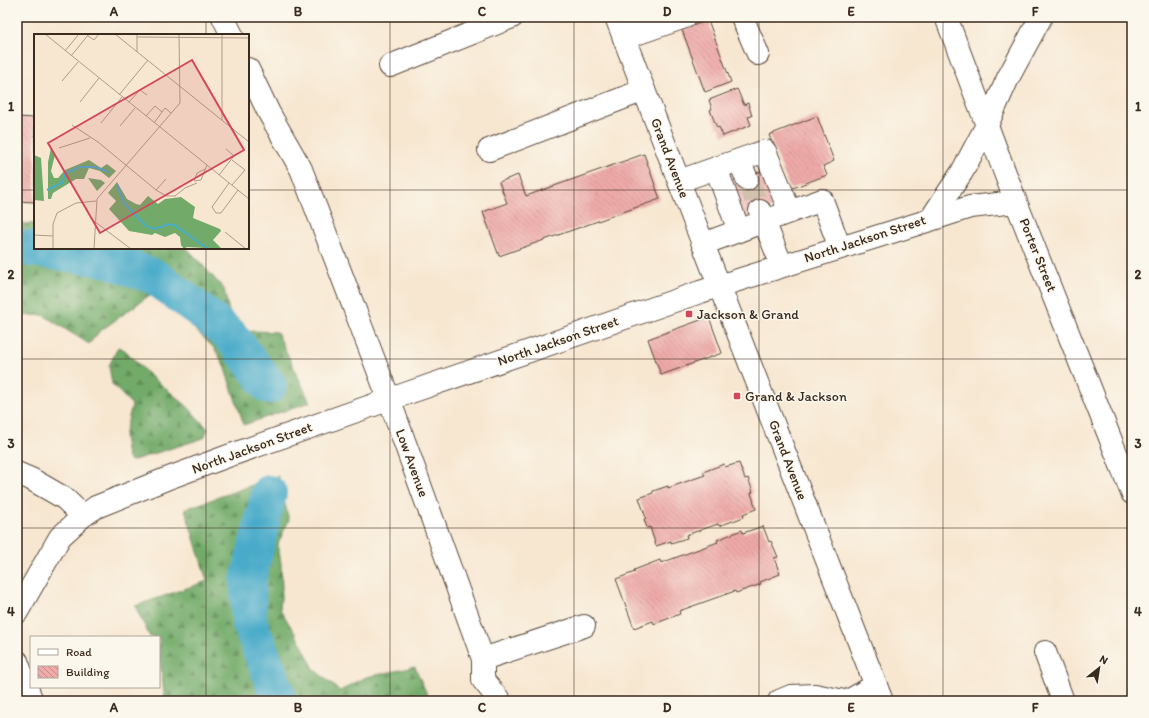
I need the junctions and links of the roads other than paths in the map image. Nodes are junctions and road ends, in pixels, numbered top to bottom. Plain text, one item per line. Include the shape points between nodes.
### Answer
1 (223, 17) edge
2 (512, 17) edge
3 (616, 17) edge
4 (685, 17) edge
5 (742, 17) edge
6 (946, 17) edge
7 (1041, 17) edge
8 (232, 34) edge
9 (624, 38) junction
10 (758, 54) dead end
11 (390, 66) dead end
12 (249, 71) edge
13 (644, 90) junction
14 (249, 109) edge
15 (270, 114) junction
16 (987, 126) junction
17 (489, 150) dead end
18 (716, 168) junction
19 (679, 181) junction
20 (1016, 202) junction
21 (790, 212) junction
22 (762, 216) junction
23 (930, 220) junction
24 (739, 231) junction
25 (703, 244) junction
26 (840, 248) junction
27 (782, 266) junction
28 (719, 286) junction
29 (389, 399) junction
30 (1127, 456) edge
31 (17, 473) edge
32 (1132, 493) edge
33 (83, 516) junction
34 (17, 612) edge
35 (584, 626) dead end
36 (1045, 652) dead end
37 (483, 659) junction
38 (17, 661) edge
39 (879, 693) edge
40 (32, 701) edge
41 (500, 701) edge
42 (779, 701) edge
43 (844, 701) edge
44 (848, 701) edge
45 (1063, 701) edge

1 - 8 street
2 - 11 street
3 - 9 street, Grand Avenue
4 - 9 street
5 - 10 street
6 - 16 street, Porter Street
7 - 16 street, North Jackson Street via 1008,78
9 - 13 street, Grand Avenue
12 - 15 street, Low Avenue
13 - 17 street
13 - 19 street, Grand Avenue
14 - 15 street
15 - 29 street, Low Avenue via 301,169
16 - 20 street, Porter Street
16 - 23 street, North Jackson Street via 962,172
18 - 19 street
18 - 21 street via 743,169 765,151
18 - 24 street
19 - 25 street, Grand Avenue
20 - 23 street via 970,207
20 - 30 street, Porter Street
21 - 22 street
21 - 26 street via 822,200
22 - 24 street
22 - 27 street
23 - 26 street, North Jackson Street
24 - 25 street
25 - 28 street, Grand Avenue
26 - 27 street, North Jackson Street
27 - 28 street, North Jackson Street
28 - 29 street, North Jackson Street
28 - 39 street, Grand Avenue
29 - 33 street, North Jackson Street via 166,479 96,507
29 - 37 street, Low Avenue
30 - 32 street, Porter Street
31 - 33 street via 64,498
33 - 34 street, North Jackson Street via 60,537
35 - 37 street
36 - 45 street
37 - 41 street, Low Avenue via 483,680
38 - 40 street
39 - 44 street
42 - 43 street via 791,696 815,695

